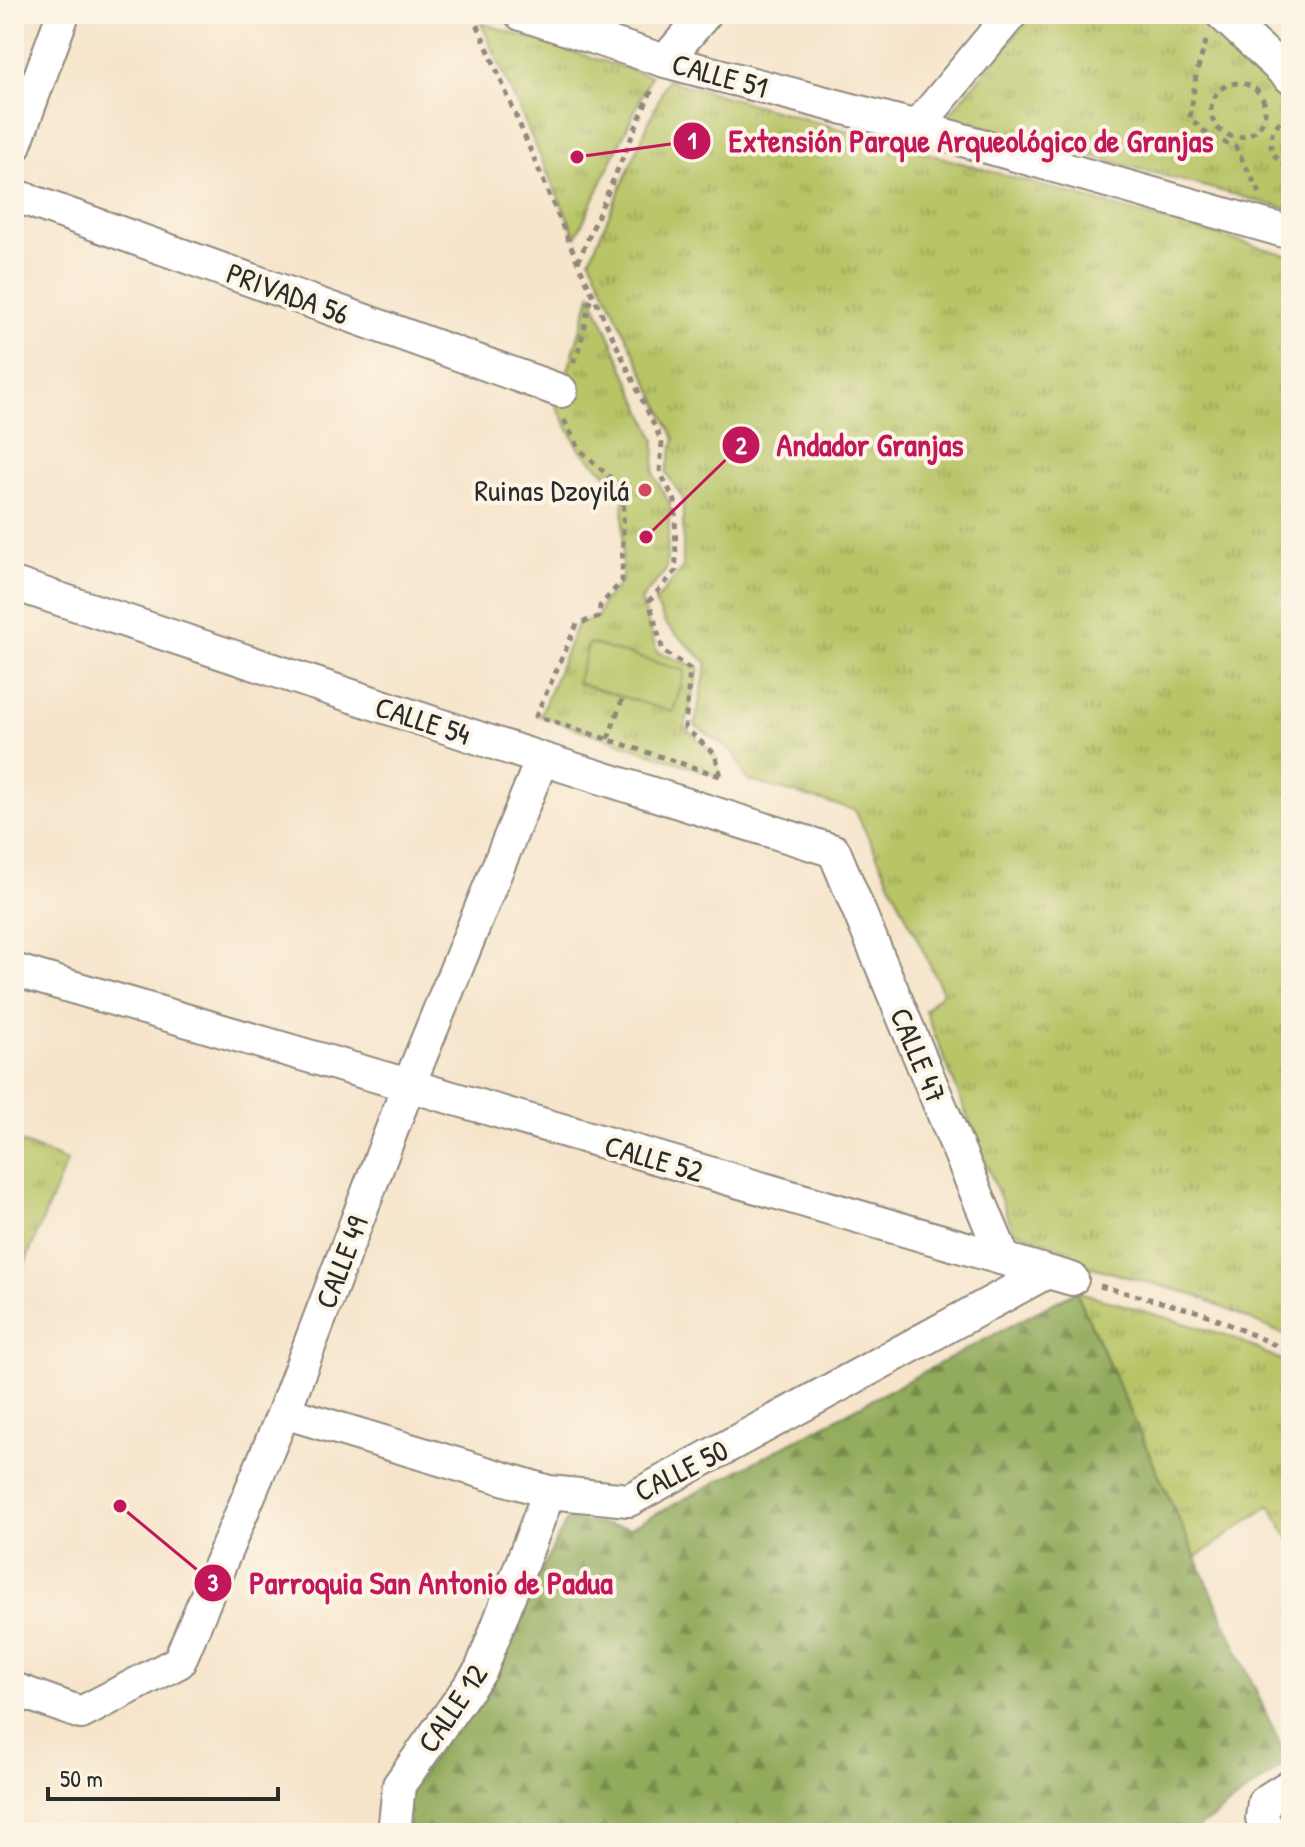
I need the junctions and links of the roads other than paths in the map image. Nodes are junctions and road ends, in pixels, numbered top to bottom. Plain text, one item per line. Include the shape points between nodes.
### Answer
1 (63, 14) edge
2 (521, 14) edge
3 (705, 14) edge
4 (1011, 14) edge
5 (1215, 24) edge
6 (665, 61) junction
7 (1291, 78) edge
8 (917, 127) junction
9 (14, 147) edge
10 (14, 195) edge
11 (1285, 231) edge
12 (561, 391) road end
13 (14, 584) edge
14 (542, 759) junction
15 (834, 851) joint
16 (14, 970) edge
17 (408, 1087) junction
18 (1004, 1259) junction
19 (1060, 1275) joint
20 (284, 1412) junction
21 (549, 1492) junction
22 (14, 1689) edge
23 (1291, 1785) edge
24 (394, 1833) edge
25 (1270, 1833) edge

1 - 9 street
2 - 6 street, CALLE 51
3 - 6 street
4 - 8 street
5 - 7 street
6 - 8 street, CALLE 51
8 - 11 street, CALLE 51
10 - 12 street, PRIVADA 56
13 - 14 street, CALLE 54
14 - 15 street, CALLE 54
14 - 17 street, CALLE 49
15 - 18 street, CALLE 47
16 - 17 street, CALLE 52
17 - 18 street, CALLE 52
17 - 20 street, CALLE 49
18 - 19 street, CALLE 52
19 - 21 street, CALLE 50 via 629,1500
20 - 21 street, CALLE 50
20 - 22 street, CALLE 49 via 179,1662 81,1713
21 - 24 street, CALLE 12 via 481,1670 399,1785
23 - 25 street via 1264,1802 1262,1818

